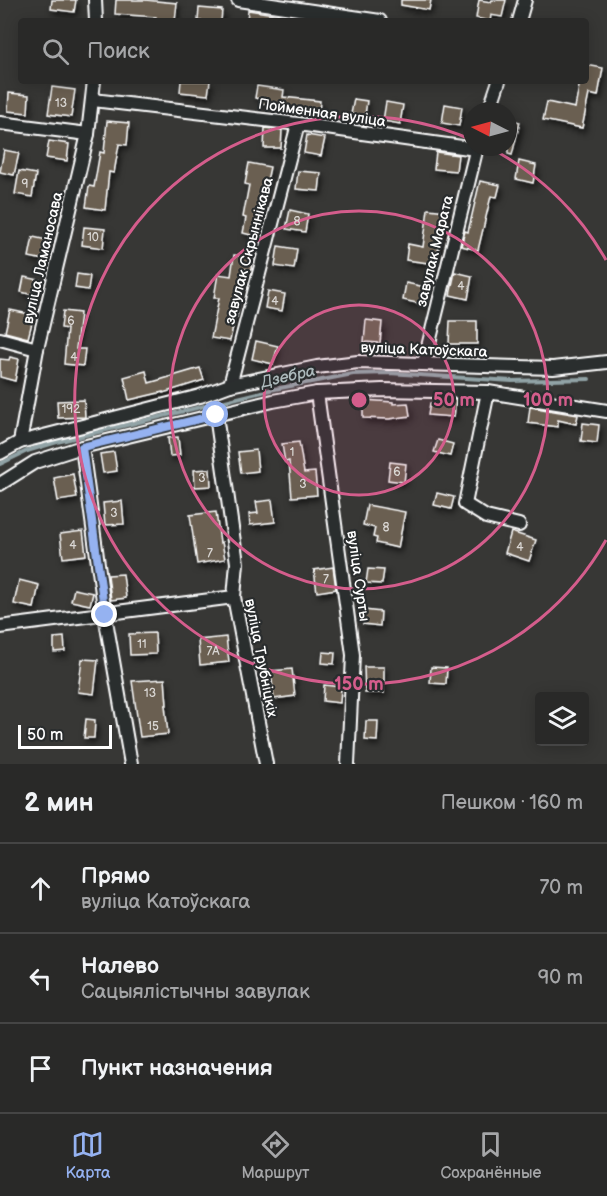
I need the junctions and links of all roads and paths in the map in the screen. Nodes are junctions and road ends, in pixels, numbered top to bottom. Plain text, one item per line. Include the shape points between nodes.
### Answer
1 (95, 0) edge
2 (238, 0) edge
3 (525, 0) edge
4 (96, 18) edge
5 (360, 18) edge
6 (520, 18) edge
7 (94, 84) edge
8 (498, 84) edge
9 (93, 100) junction
10 (492, 102) edge
11 (0, 123) edge
12 (298, 124) junction
13 (88, 134) junction
14 (463, 146) edge
15 (474, 156) edge
16 (0, 339) edge
17 (37, 349) junction
18 (607, 362) edge
19 (424, 363) junction
20 (230, 385) junction
21 (488, 392) junction
22 (317, 393) junction
23 (607, 411) edge
24 (216, 415) junction
25 (20, 442) junction
26 (82, 447) junction
27 (0, 453) edge
28 (0, 484) edge
29 (519, 525) dead end
30 (234, 597) junction
31 (105, 615) junction
32 (0, 627) edge
33 (131, 764) edge
34 (266, 764) edge
35 (348, 764) edge

1 - 4 street
2 - 5 street
3 - 6 street
7 - 9 street, вуліца Ламаносава
8 - 10 street
9 - 12 street, Пойменная вуліца
9 - 13 street, вуліца Ламаносава
11 - 13 street
12 - 14 street, Пойменная вуліца
12 - 20 street, завулак Скрыннікава
13 - 17 street, вуліца Ламаносава
15 - 19 street, завулак Марата
16 - 17 street
17 - 25 street, вуліца Ламаносава
18 - 19 street, вуліца Катоўскага via 553,368
19 - 20 street, вуліца Катоўскага via 358,362
20 - 25 street, вуліца Катоўскага
21 - 22 street
21 - 23 street
21 - 29 street via 465,504 486,517
22 - 24 street
22 - 35 street, вуліца Сурты via 353,655
24 - 26 street
24 - 30 street, вуліца Трубніцкіх via 237,563
25 - 27 street, вуліца Катоўскага
26 - 28 street via 35,462
26 - 31 street
30 - 31 street
30 - 34 street, вуліца Трубніцкіх
31 - 32 street
31 - 33 street

